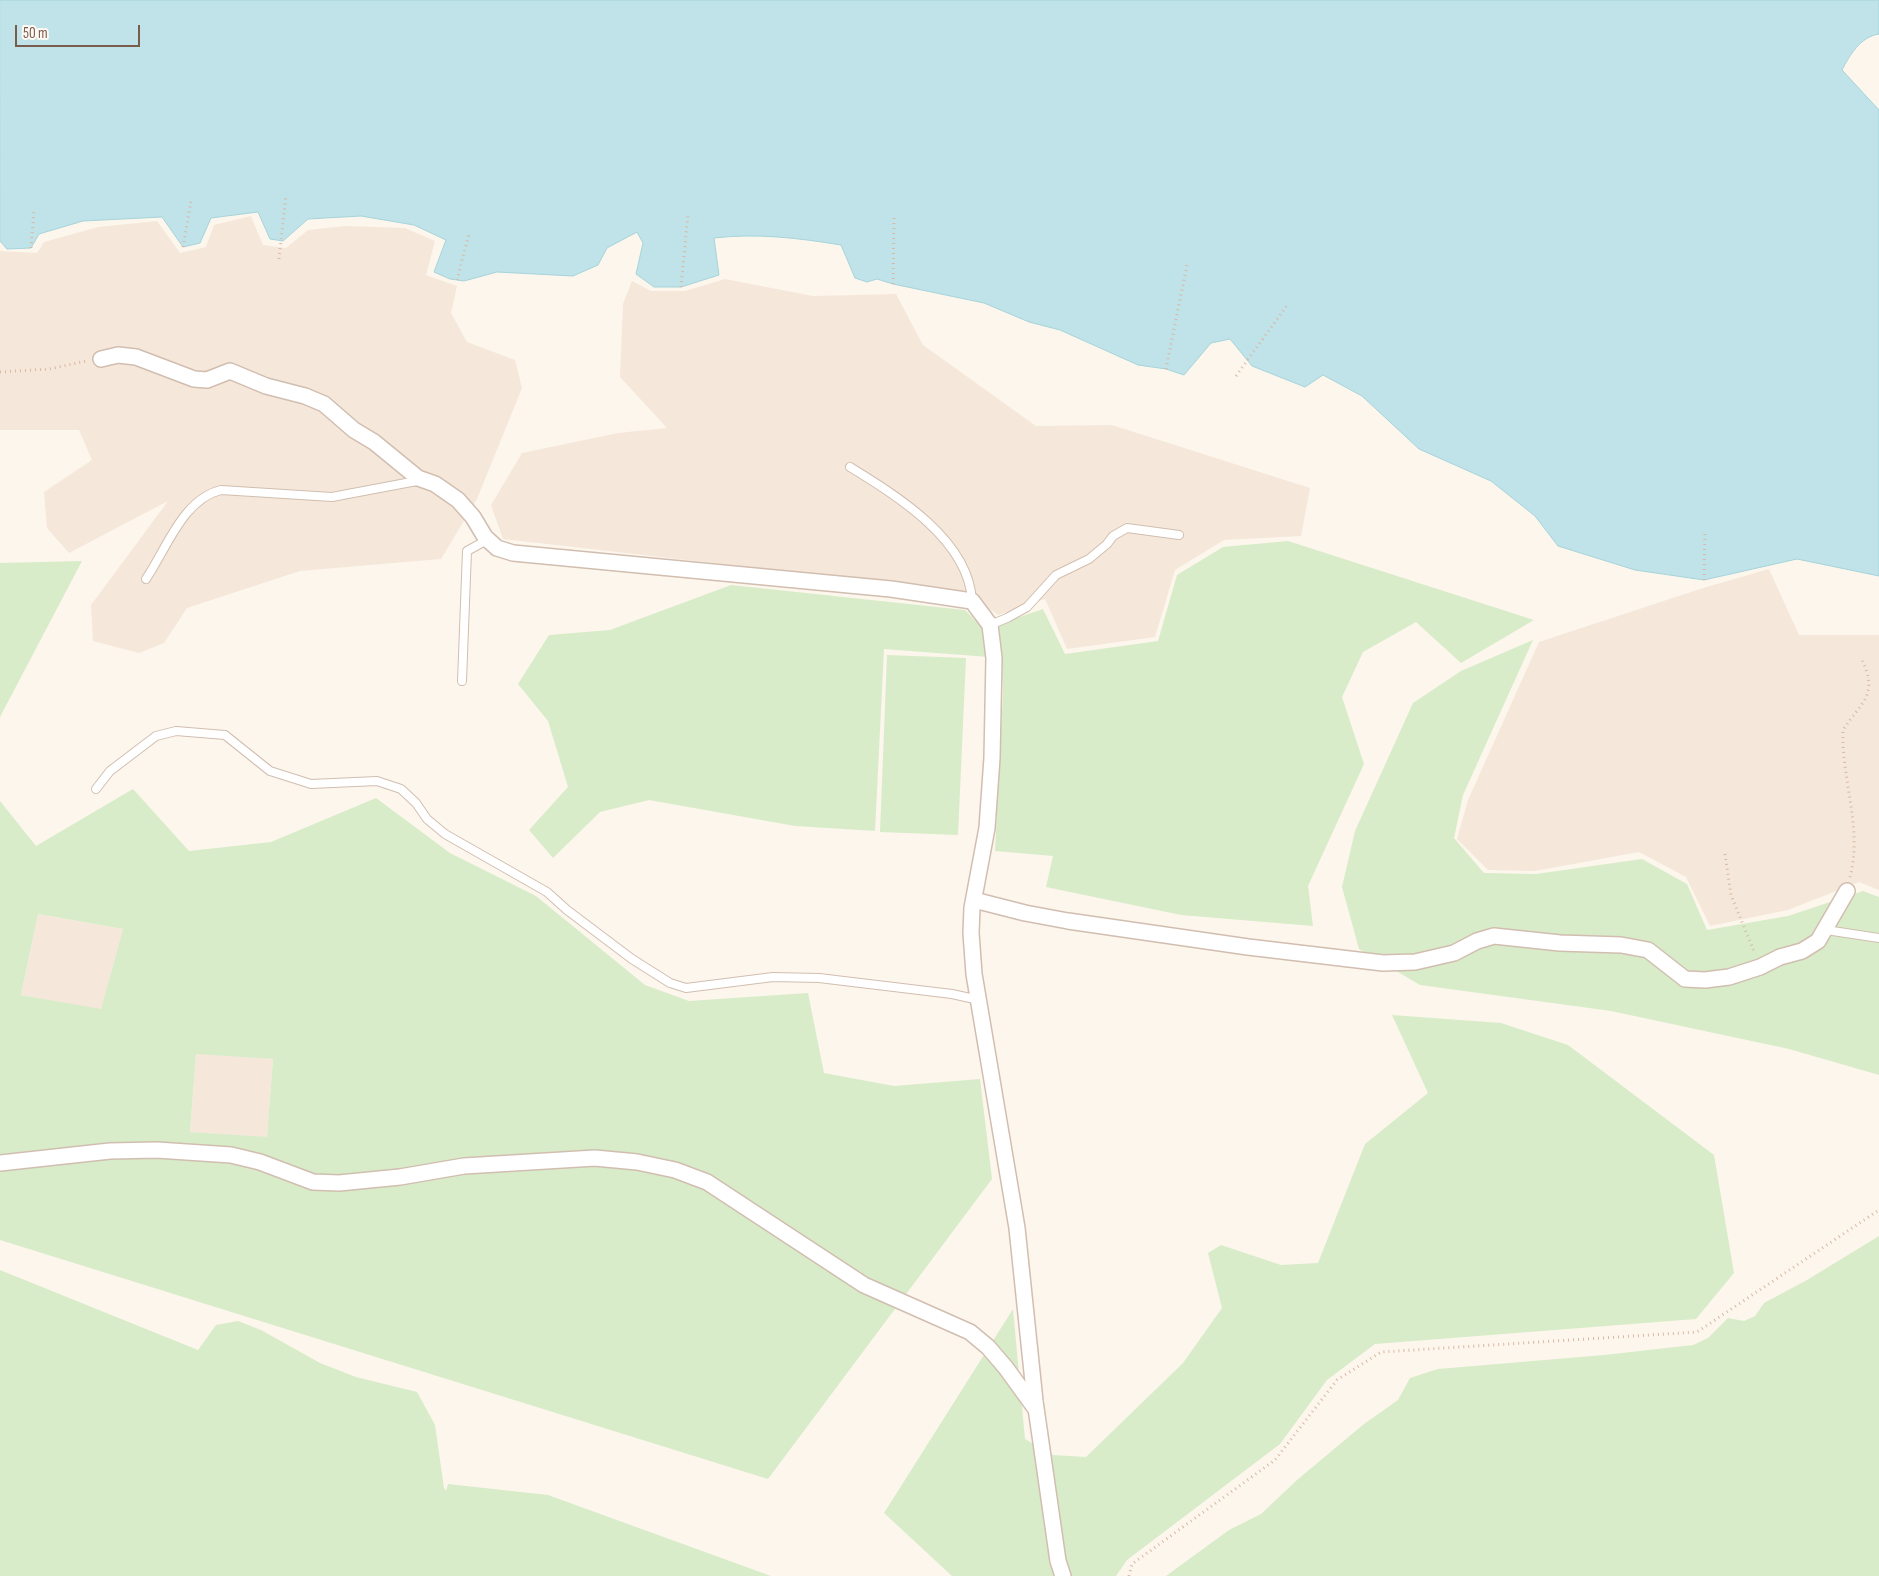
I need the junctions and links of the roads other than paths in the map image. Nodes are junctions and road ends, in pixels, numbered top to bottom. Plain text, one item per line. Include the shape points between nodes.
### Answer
1 (101, 359) road end
2 (850, 467) dead end
3 (424, 480) junction
4 (1179, 535) dead end
5 (487, 540) junction
6 (146, 579) dead end
7 (972, 601) junction
8 (990, 625) junction
9 (462, 680) dead end
10 (96, 789) dead end
11 (1847, 891) road end
12 (974, 900) junction
13 (1826, 930) junction
14 (1879, 938) edge
15 (979, 1000) junction
16 (0, 1163) edge
17 (1036, 1409) junction
18 (1063, 1576) edge

1 - 3 street via 118,355 136,357 194,379 207,380 230,371 266,386 305,396 324,404 354,430
2 - 7 lane via 909,507 948,542 963,565
3 - 5 street via 458,500 474,517
3 - 6 lane via 332,497 222,490 208,493 189,509
4 - 8 lane via 1127,528 1089,558 1056,575 1027,607
5 - 7 street via 496,548 513,553 891,590
5 - 9 lane via 467,551
7 - 8 street
8 - 12 street via 994,676 991,776 987,828
10 - 15 lane via 110,771 156,736 176,731 225,735 270,771 311,784 377,781 401,790 445,834 547,892 632,959 670,983 693,988 773,977 819,978
11 - 13 street
12 - 13 street via 1068,921 1383,963 1415,962 1454,953 1494,936 1560,944 1620,945 1648,950 1685,979 1705,980 1729,978 1802,951 1818,941
12 - 15 street via 970,933
13 - 14 lane
15 - 17 street via 1017,1228
16 - 17 street via 110,1151 166,1151 231,1156 260,1162 313,1182 339,1183 464,1166 596,1158 675,1170 707,1182 864,1285 970,1332 988,1346
17 - 18 street via 1058,1561

